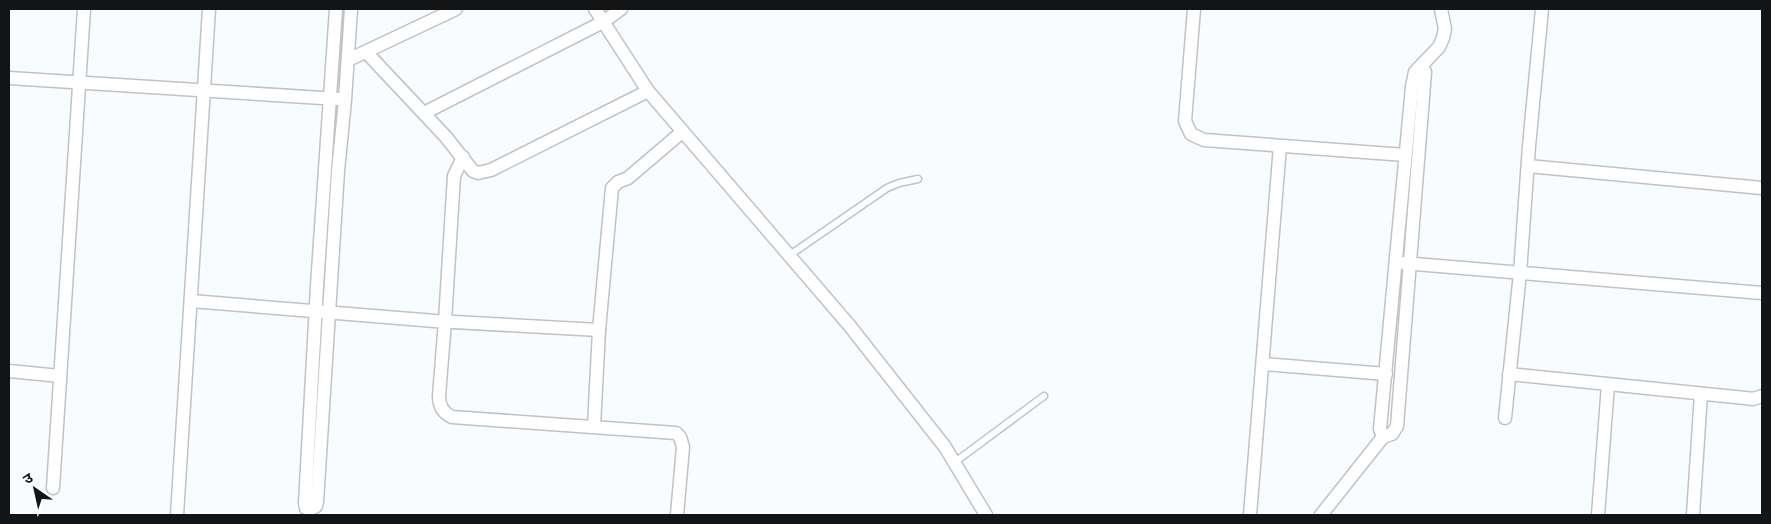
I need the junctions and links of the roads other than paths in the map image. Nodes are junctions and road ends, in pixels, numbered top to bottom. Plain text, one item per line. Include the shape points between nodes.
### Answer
1 (84, 9) edge
2 (209, 9) edge
3 (336, 9) edge
4 (351, 9) edge
5 (456, 9) edge
6 (595, 9) edge
7 (621, 9) edge
8 (1194, 9) edge
9 (1442, 9) edge
10 (1542, 9) edge
11 (604, 22) junction
12 (366, 52) junction
13 (348, 60) junction
14 (1422, 65) junction
15 (9, 78) edge
16 (80, 82) junction
17 (205, 89) junction
18 (648, 91) junction
19 (330, 98) junction
20 (346, 100) junction
21 (424, 113) junction
22 (682, 132) junction
23 (1280, 146) junction
24 (1404, 155) junction
25 (463, 157) junction
26 (1528, 166) junction
27 (918, 179) dead end
28 (1762, 188) edge
29 (790, 255) junction
30 (1395, 262) junction
31 (1410, 264) junction
32 (1520, 273) junction
33 (1762, 293) edge
34 (191, 301) junction
35 (315, 310) junction
36 (330, 312) junction
37 (445, 321) junction
38 (600, 330) junction
39 (1263, 364) junction
40 (9, 371) edge
41 (1386, 374) junction
42 (1509, 374) junction
43 (60, 376) junction
44 (1608, 385) junction
45 (1701, 394) junction
46 (1044, 396) dead end
47 (1762, 396) edge
48 (1505, 418) dead end
49 (594, 426) junction
50 (1383, 437) junction
51 (955, 462) junction
52 (53, 488) dead end
53 (177, 515) edge
54 (677, 515) edge
55 (986, 515) edge
56 (1250, 515) edge
57 (1321, 515) edge
58 (1598, 515) edge
59 (1693, 515) edge

1 - 16 street
2 - 17 street
3 - 19 street
4 - 13 street
5 - 12 street
6 - 11 street
7 - 11 street
8 - 23 street via 1186,122 1190,134 1204,140
9 - 14 street via 1446,28 1443,38
10 - 26 street
11 - 18 street
11 - 21 street
12 - 13 street
12 - 21 street
13 - 20 street
14 - 24 street via 1415,72 1412,87
14 - 31 street via 1425,72
15 - 16 street
16 - 17 street
16 - 43 street
17 - 19 street
17 - 34 street
18 - 22 street
18 - 25 street via 491,170 473,171
19 - 20 street
19 - 35 street
20 - 36 street via 338,171
21 - 25 street
22 - 29 street
22 - 38 street via 612,188
23 - 24 street
23 - 39 street
24 - 30 street
25 - 37 street via 454,176
26 - 28 street
26 - 32 street
27 - 29 lane via 888,188
29 - 51 street via 849,325
30 - 31 street
30 - 41 street
31 - 32 street
31 - 50 street via 1398,418 1396,430
32 - 33 street
32 - 42 street
34 - 35 street
34 - 53 street
35 - 36 street
35 - 36 street via 305,506 311,510 318,502
36 - 37 street
37 - 38 street
37 - 49 street via 438,396 447,414 452,417
38 - 49 street
39 - 41 street
39 - 56 street
40 - 43 street
41 - 50 street via 1380,429
42 - 44 street
42 - 48 street
43 - 52 street
44 - 45 street
44 - 58 street
45 - 47 street via 1753,399
45 - 59 street
46 - 51 lane
49 - 54 street via 670,432 680,437 683,447
50 - 57 street
51 - 55 street

